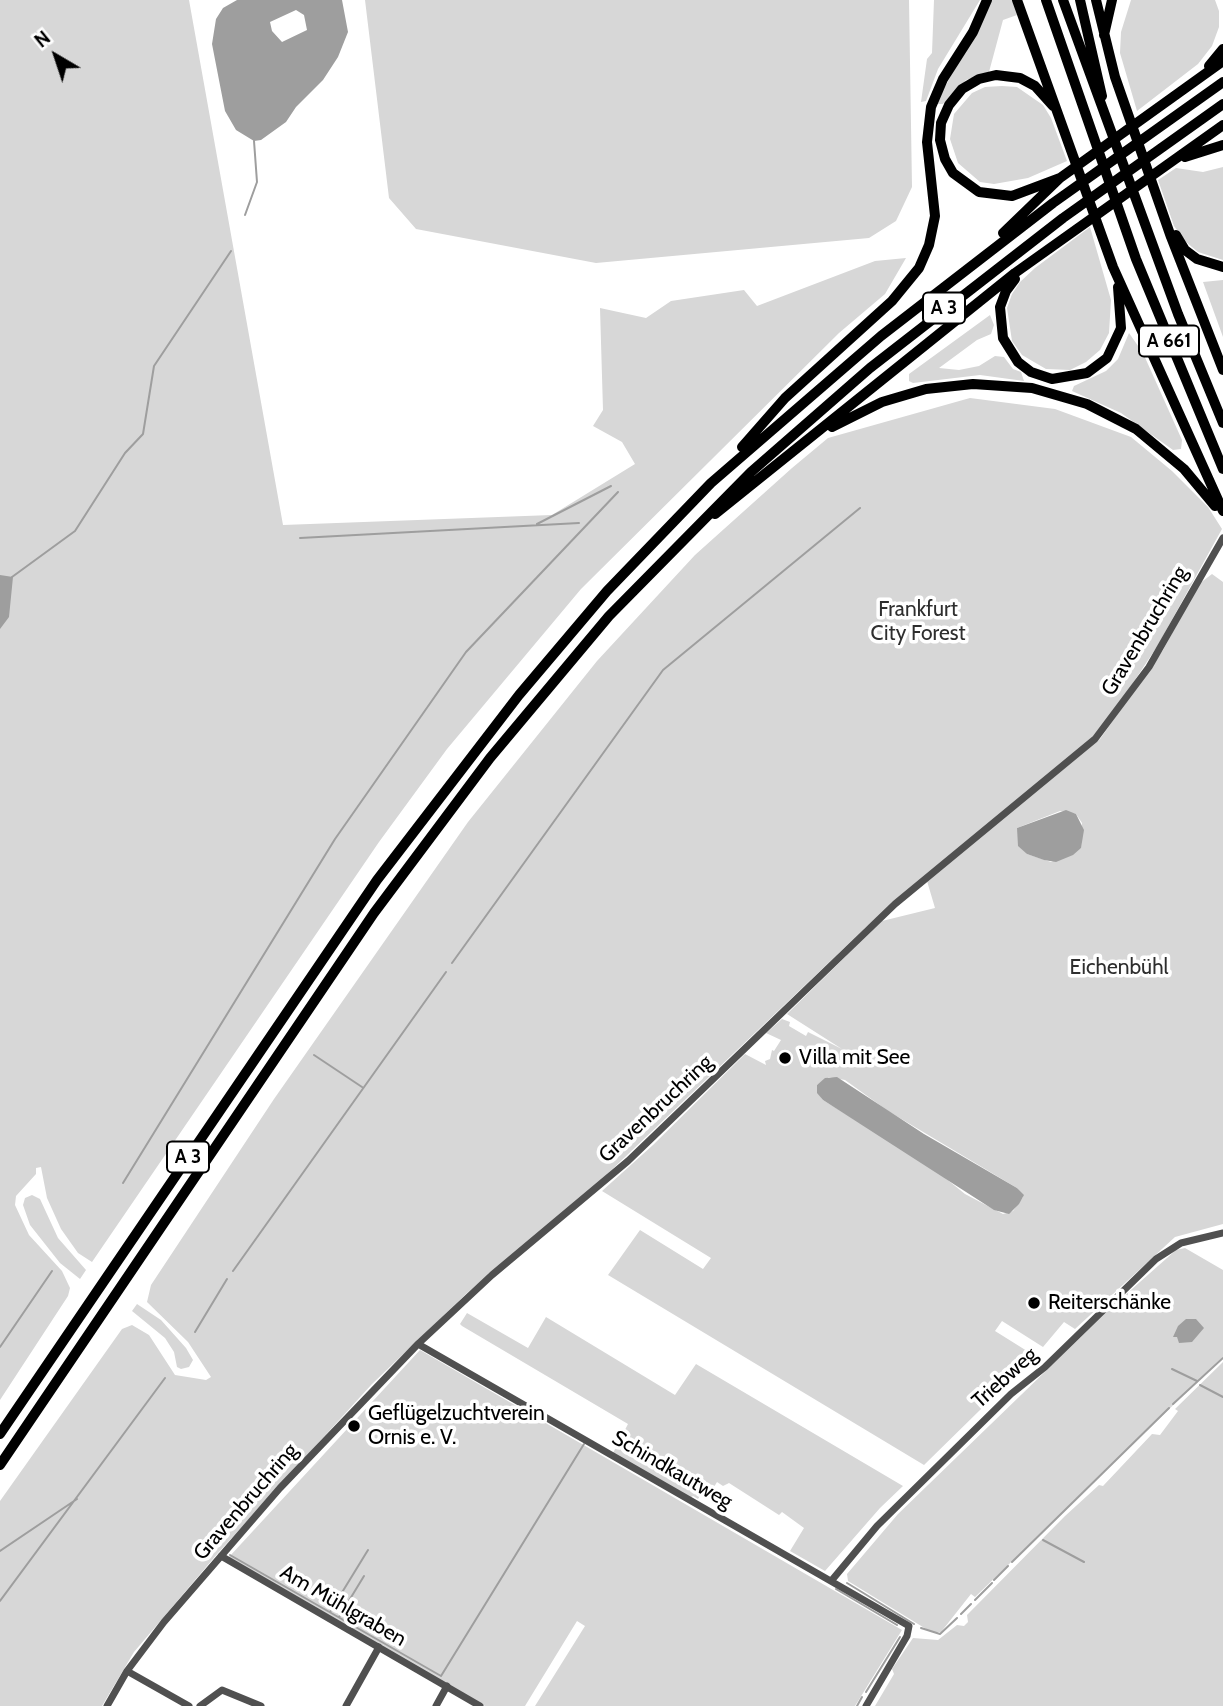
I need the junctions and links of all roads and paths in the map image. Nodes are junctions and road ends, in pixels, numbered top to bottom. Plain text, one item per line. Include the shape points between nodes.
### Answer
1 (987, 0) edge
2 (1017, 0) edge
3 (1046, 0) edge
4 (1063, 0) edge
5 (1080, 0) edge
6 (1096, 0) edge
7 (1112, 0) edge
8 (1104, 41) junction
9 (1223, 49) edge
10 (1223, 61) edge
11 (1223, 82) edge
12 (1192, 83) junction
13 (1223, 104) edge
14 (1059, 114) junction
15 (1223, 125) edge
16 (1109, 126) junction
17 (1223, 145) edge
18 (1160, 167) junction
19 (1060, 178) junction
20 (1163, 212) junction
21 (1049, 247) junction
22 (971, 265) junction
23 (1113, 267) junction
24 (1223, 267) edge
25 (1223, 370) edge
26 (1223, 423) edge
27 (796, 448) junction
28 (1223, 469) edge
29 (711, 483) junction
30 (1223, 512) edge
31 (1223, 519) edge
32 (684, 536) junction
33 (1223, 538) edge
34 (1223, 1233) edge
35 (418, 1344) junction
36 (0, 1434) edge
37 (0, 1465) edge
38 (220, 1556) junction
39 (832, 1580) junction
40 (380, 1647) junction
41 (127, 1671) junction
42 (447, 1686) junction
43 (107, 1706) edge
44 (189, 1706) edge
45 (200, 1706) edge
46 (261, 1706) edge
47 (346, 1706) edge
48 (436, 1706) edge
49 (480, 1706) edge
50 (866, 1706) edge

1 - 29 highway via 931,107 927,142 935,216 919,268 892,301 785,398
2 - 14 highway
3 - 28 highway, A 661 via 1119,212
4 - 16 highway, A 661
5 - 16 highway
6 - 8 highway
7 - 8 highway
8 - 20 highway
9 - 12 highway
10 - 12 highway
11 - 22 highway, A 3
12 - 19 highway
13 - 32 highway, A 3 via 937,314 771,453
14 - 19 highway via 1035,86 1020,78 996,75 971,83 955,96 940,132 949,166 962,182 979,192 1012,196
14 - 23 highway
15 - 18 highway
16 - 26 highway, A 661
17 - 18 highway
18 - 21 highway
19 - 22 highway
20 - 24 highway via 1185,250 1203,262
20 - 25 highway
21 - 23 highway via 1008,287 999,314 1006,346 1018,362 1040,376 1080,376 1095,369 1112,351 1122,313
21 - 27 highway
22 - 29 highway, A 3 via 810,395
23 - 30 highway
27 - 31 highway via 850,416 904,394 961,384 1032,388 1100,409 1145,435 1192,477
27 - 32 highway
29 - 36 highway, A 3 via 576,627 433,804
32 - 37 highway, A 3 via 557,676 444,819 367,924
33 - 35 street, Gravenbruchring via 1149,667 1095,738 895,904 628,1161
34 - 39 street, Triebweg via 1181,1243 1156,1259 877,1526
35 - 38 street, Gravenbruchring
35 - 39 street, Schindkautweg
38 - 40 street, Am Mühlgraben
38 - 41 street, Gravenbruchring
39 - 50 street, Schindkautweg via 909,1626
40 - 42 street, Am Mühlgraben
40 - 47 street
41 - 43 street, Gravenbruchring
41 - 44 street
42 - 48 street
42 - 49 street, Am Mühlgraben
45 - 46 street via 222,1690

